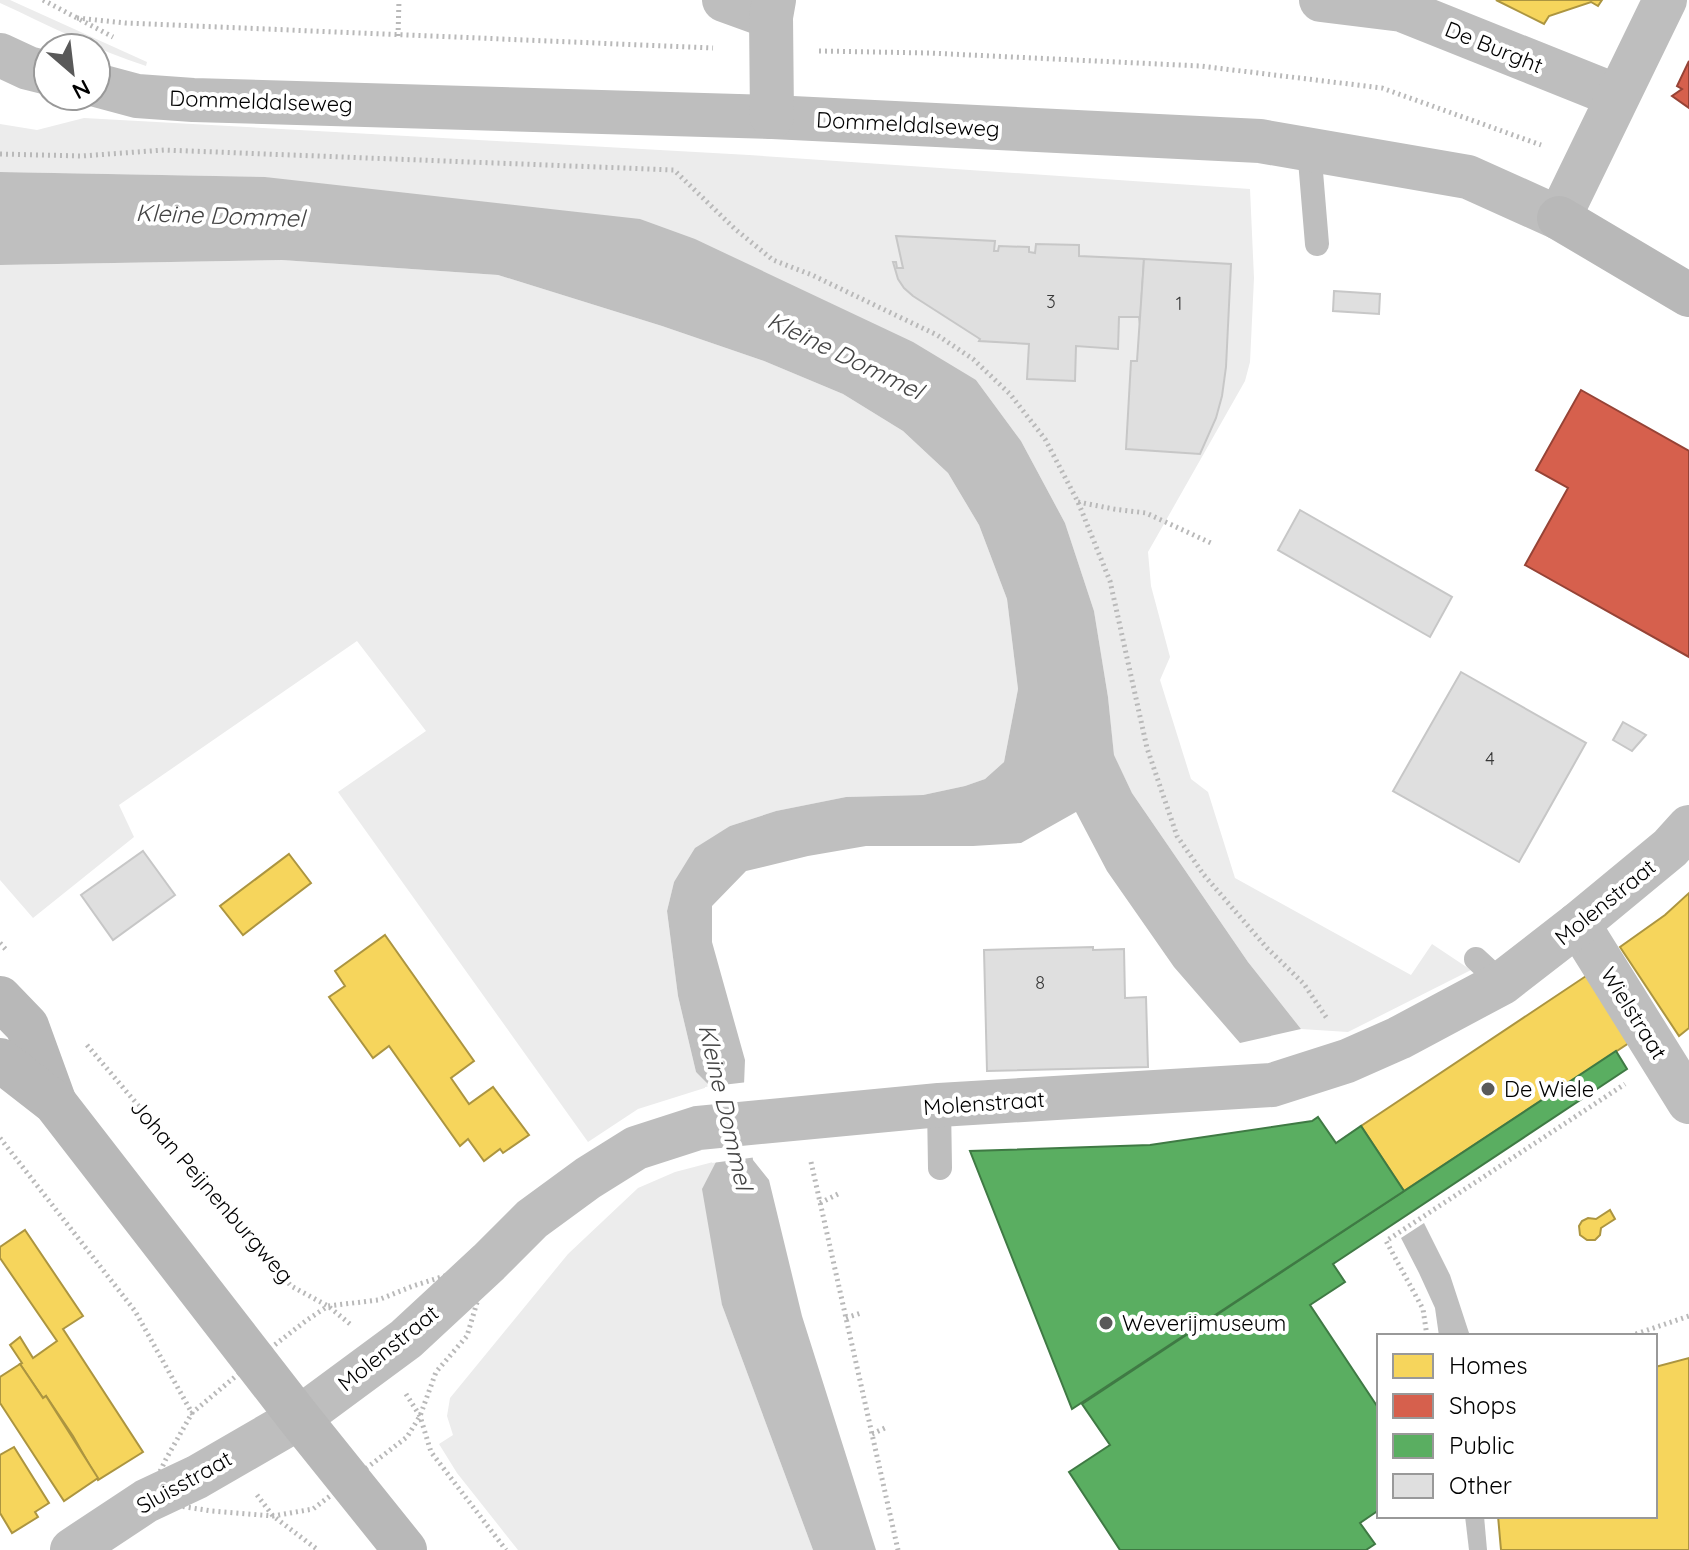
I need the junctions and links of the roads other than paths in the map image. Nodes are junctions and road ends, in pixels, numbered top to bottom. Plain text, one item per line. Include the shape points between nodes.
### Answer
1 (724, 0) edge
2 (1321, 0) edge
3 (1665, 0) edge
4 (772, 23) edge
5 (0, 55) edge
6 (32, 69) edge
7 (112, 89) edge
8 (1617, 96) junction
9 (772, 117) junction
10 (1309, 148) junction
11 (1559, 218) junction
12 (1317, 244) dead end
13 (1689, 295) edge
14 (1689, 827) edge
15 (1578, 924) junction
16 (6, 978) edge
17 (0, 1060) edge
18 (1689, 1102) edge
19 (55, 1103) junction
20 (939, 1105) junction
21 (940, 1168) dead end
22 (299, 1418) junction
23 (72, 1550) edge
24 (405, 1550) edge

1 - 4 street
2 - 8 street, De Burght via 1402,10
3 - 8 street
4 - 9 street
5 - 6 street
7 - 9 street, Dommeldalseweg via 193,100
8 - 11 street
9 - 10 street, Dommeldalseweg via 1260,141
10 - 11 street, Dommeldalseweg via 1468,177
10 - 12 lane
11 - 13 main road, Dommeldalseweg
14 - 15 street, Molenstraat
15 - 18 street, Wielstraat
15 - 20 street, Molenstraat via 1489,971 1399,1038 1272,1085
16 - 19 main road
17 - 19 main road
19 - 22 main road
20 - 21 lane
20 - 22 street, Molenstraat via 698,1128 636,1148 532,1219 406,1339
22 - 23 street, Sluisstraat via 146,1501
22 - 24 main road

